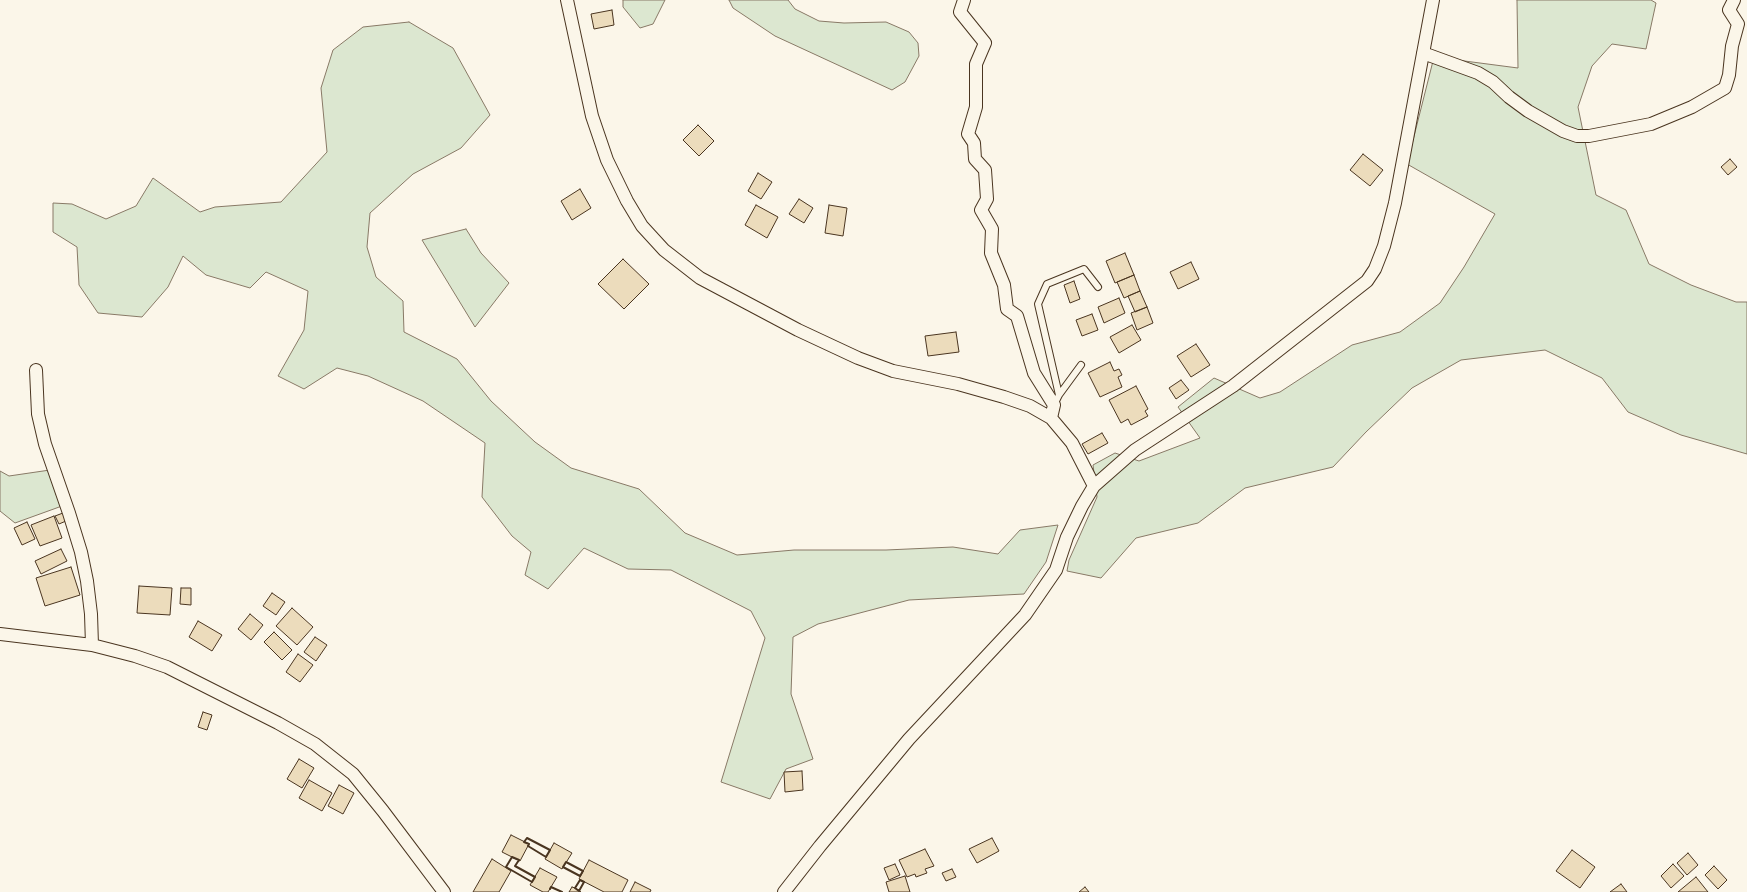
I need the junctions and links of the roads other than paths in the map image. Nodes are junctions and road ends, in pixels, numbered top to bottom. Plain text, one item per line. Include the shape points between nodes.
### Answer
1 (567, 0) edge
2 (964, 0) edge
3 (1433, 0) edge
4 (1734, 0) edge
5 (1423, 53) junction
6 (1098, 287) dead end
7 (1081, 365) dead end
8 (36, 370) dead end
9 (1057, 400) junction
10 (1051, 418) junction
11 (1094, 486) junction
12 (0, 634) edge
13 (92, 645) junction
14 (444, 892) edge
15 (784, 892) edge

1 - 10 street via 592,116 607,160 642,226 664,250 700,278 798,330 858,358 893,371 958,384 1004,397 1030,406
2 - 9 street via 960,12 985,43 976,64 976,107 968,134 974,143 975,160 985,170 987,199 981,210 992,229 991,253 1004,285 1007,309 1017,316 1034,373
3 - 5 street
4 - 5 street via 1729,10 1738,24 1725,88 1692,107 1651,124 1589,136 1577,136 1562,131 1528,111 1478,73
5 - 11 street via 1395,203 1384,246 1367,282 1233,386 1135,450
6 - 9 lane via 1084,269 1047,284 1038,304
7 - 9 lane
8 - 13 street via 38,414 45,444 69,513 87,581
9 - 10 street
10 - 11 street via 1072,443
11 - 15 street via 1073,524 1056,570 1025,615 909,739
12 - 13 street
13 - 14 street via 167,666 316,744 353,774

